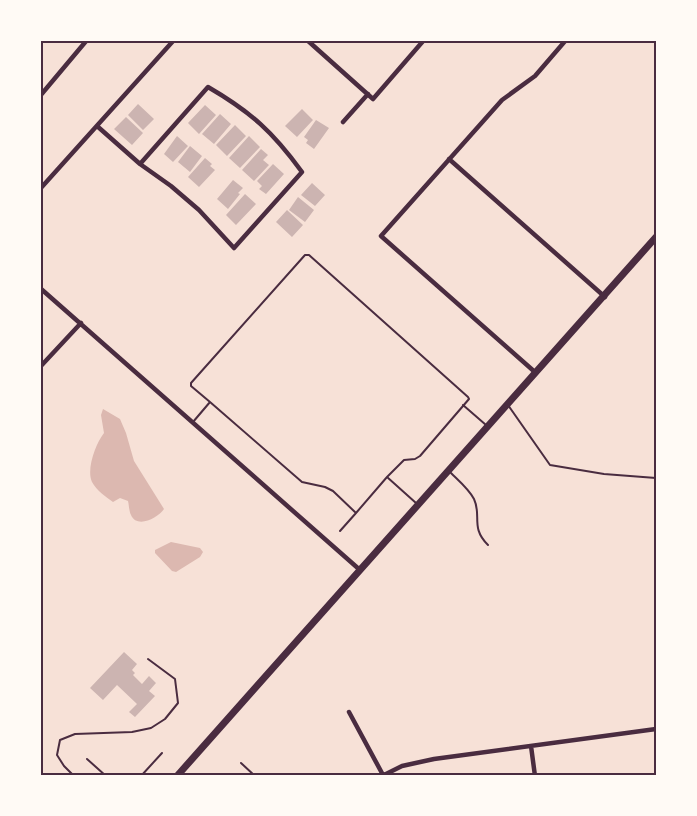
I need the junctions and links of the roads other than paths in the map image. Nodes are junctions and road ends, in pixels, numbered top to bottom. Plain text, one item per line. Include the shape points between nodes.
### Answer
1 (87, 40) edge
2 (174, 40) edge
3 (307, 40) edge
4 (424, 40) edge
5 (566, 40) edge
6 (368, 94) junction
7 (40, 96) edge
8 (343, 122) dead end
9 (97, 126) junction
10 (450, 159) junction
11 (140, 164) junction
12 (40, 189) edge
13 (657, 237) edge
14 (40, 288) edge
15 (605, 297) junction
16 (81, 323) junction
17 (40, 367) edge
18 (536, 373) junction
19 (210, 402) junction
20 (464, 405) junction
21 (508, 405) junction
22 (193, 422) junction
23 (488, 427) junction
24 (449, 471) junction
25 (387, 477) junction
26 (657, 478) edge
27 (418, 505) junction
28 (356, 513) junction
29 (339, 531) dead end
30 (488, 545) dead end
31 (360, 570) junction
32 (148, 659) dead end
33 (349, 712) dead end
34 (657, 729) edge
35 (531, 746) junction
36 (162, 753) dead end
37 (87, 759) dead end
38 (240, 763) dead end
39 (382, 775) edge
40 (74, 776) edge
41 (106, 776) edge
42 (141, 776) edge
43 (177, 776) edge
44 (255, 776) edge
45 (535, 776) edge

1 - 7 street
2 - 9 street
3 - 6 street
4 - 6 street via 373,99
5 - 10 street via 535,76 502,100
6 - 8 street
9 - 11 street
9 - 12 street
10 - 15 street
10 - 18 street via 381,236
11 - 11 street via 199,210 234,248 302,172 264,126 208,87
13 - 15 main road
14 - 16 street
15 - 18 main road
16 - 17 street
16 - 22 street
18 - 21 main road
19 - 20 lane via 191,383 309,255 468,397
19 - 22 lane
19 - 28 lane via 302,482 333,491
20 - 23 lane
20 - 25 lane via 420,456 404,460
21 - 23 main road
21 - 26 lane via 550,465
22 - 31 street
23 - 24 main road
24 - 27 main road
24 - 30 lane via 474,500 476,525
25 - 27 lane
25 - 28 lane
27 - 31 main road
28 - 29 lane
31 - 43 main road
32 - 40 lane via 175,679 178,703 151,728 75,734 60,740 57,755
33 - 39 street
34 - 35 street
35 - 39 street via 434,759
35 - 45 street
36 - 42 lane
37 - 41 lane
38 - 44 lane

